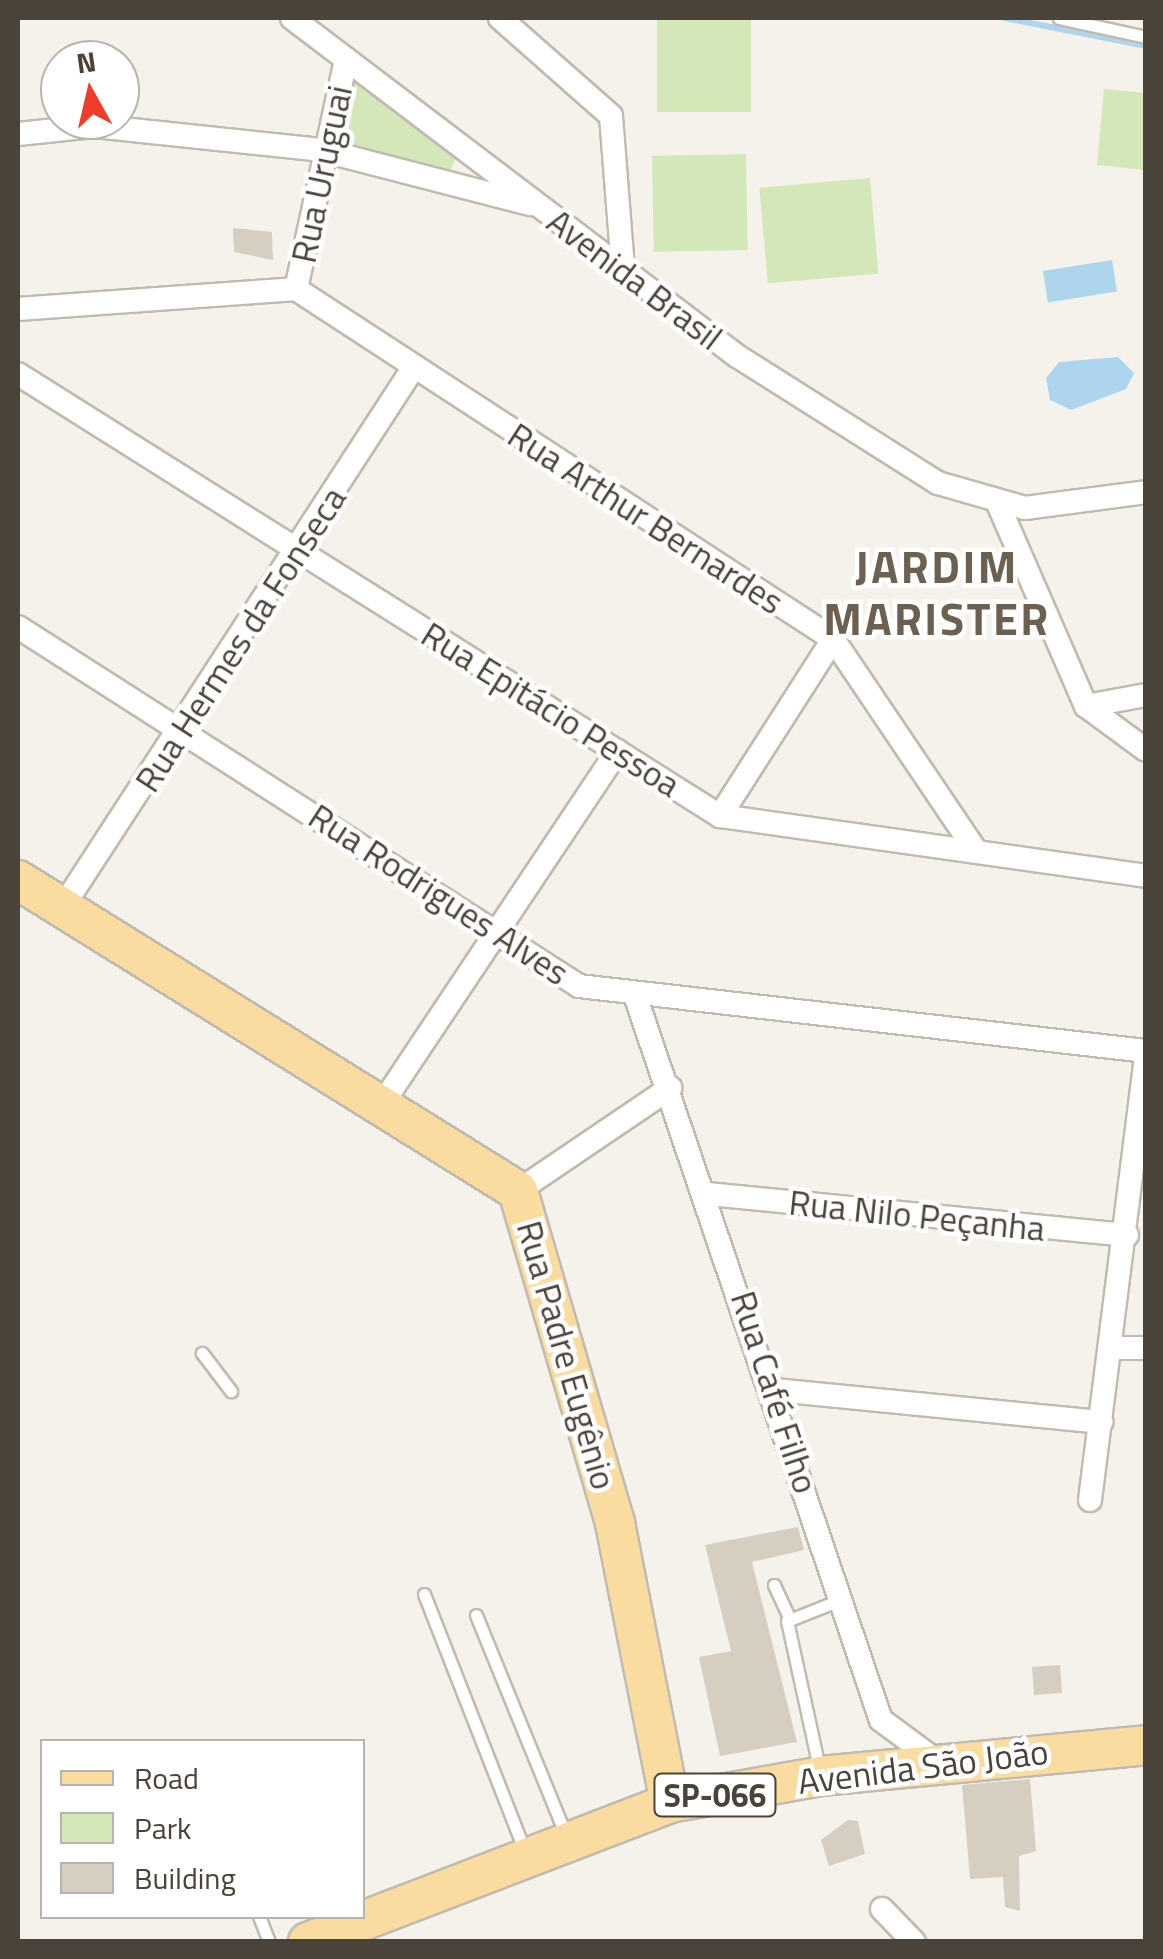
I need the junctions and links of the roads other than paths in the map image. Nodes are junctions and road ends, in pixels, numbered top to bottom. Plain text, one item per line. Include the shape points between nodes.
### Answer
1 (292, 18) edge
2 (500, 18) edge
3 (1058, 18) edge
4 (1075, 20) edge
5 (1146, 37) edge
6 (346, 59) junction
7 (18, 134) edge
8 (322, 150) junction
9 (540, 206) junction
10 (623, 270) junction
11 (296, 289) junction
12 (18, 309) edge
13 (414, 367) junction
14 (18, 374) edge
15 (1146, 492) edge
16 (999, 506) junction
17 (299, 551) junction
18 (18, 627) edge
19 (833, 639) junction
20 (1146, 695) edge
21 (1086, 706) junction
22 (182, 728) junction
23 (1146, 750) edge
24 (616, 751) junction
25 (720, 816) junction
26 (976, 851) junction
27 (1146, 876) edge
28 (18, 880) edge
29 (62, 908) junction
30 (496, 929) junction
31 (636, 998) junction
32 (1146, 1055) edge
33 (670, 1088) junction
34 (380, 1107) junction
35 (518, 1192) junction
36 (708, 1194) junction
37 (1127, 1235) junction
38 (1116, 1348) junction
39 (1146, 1348) edge
40 (202, 1353) dead end
41 (776, 1390) junction
42 (232, 1391) dead end
43 (1102, 1422) junction
44 (1090, 1500) dead end
45 (774, 1585) dead end
46 (424, 1594) dead end
47 (842, 1599) junction
48 (476, 1615) dead end
49 (788, 1617) junction
50 (1146, 1745) edge
51 (938, 1762) junction
52 (821, 1776) junction
53 (670, 1804) junction
54 (568, 1842) junction
55 (528, 1858) junction
56 (882, 1909) dead end
57 (322, 1939) edge
58 (914, 1942) edge

1 - 6 street, Avenida Brasil
2 - 10 street via 610,116
3 - 4 lane
4 - 5 lane
6 - 8 street, Rua Uruguai
6 - 9 street, Avenida Brasil
7 - 8 street via 94,126
8 - 9 street
8 - 11 street, Rua Uruguai
9 - 10 street, Avenida Brasil
10 - 16 street, Avenida Brasil via 737,356 922,472
11 - 12 street
11 - 13 street, Rua Arthur Bernardes
13 - 17 street, Rua Hermes da Fonseca
13 - 19 street, Rua Arthur Bernardes
14 - 17 street, Rua Epitácio Pessoa
15 - 16 street
16 - 21 street
17 - 22 street, Rua Hermes da Fonseca
17 - 24 street, Rua Epitácio Pessoa
18 - 22 street, Rua Rodrigues Alves
19 - 25 street
19 - 26 street, Rua Arthur Bernardes
20 - 21 street
21 - 23 street
22 - 29 street, Rua Hermes da Fonseca
22 - 30 street, Rua Rodrigues Alves
24 - 25 street, Rua Epitácio Pessoa
24 - 30 street
25 - 26 street, Rua Epitácio Pessoa
26 - 27 street, Rua Epitácio Pessoa
28 - 29 main road, Rua Padre Eugênio
29 - 34 main road, Rua Padre Eugênio
30 - 31 street, Rua Rodrigues Alves via 578,986
30 - 34 street
31 - 32 street, Rua Rodrigues Alves
31 - 33 street, Rua Café Filho
32 - 37 street
33 - 35 street
33 - 36 street, Rua Café Filho
34 - 35 main road, Rua Padre Eugênio
35 - 53 main road, Rua Padre Eugênio via 615,1523
36 - 37 street, Rua Nilo Peçanha
36 - 41 street, Rua Café Filho
37 - 38 street
38 - 39 street
38 - 43 street
40 - 42 lane
41 - 43 street
41 - 47 street, Rua Café Filho
43 - 44 street
45 - 49 lane
46 - 55 lane
47 - 49 lane
47 - 51 street, Rua Café Filho via 880,1720
48 - 54 lane
49 - 52 lane
50 - 51 main road, Avenida São João / SP-066
51 - 52 main road, Avenida São João / SP-066
52 - 53 main road, Avenida São João / SP-066
53 - 54 main road, Avenida São João / SP-066
54 - 55 main road, Avenida São João / SP-066
55 - 57 main road, Avenida São João / SP-066
56 - 58 street

